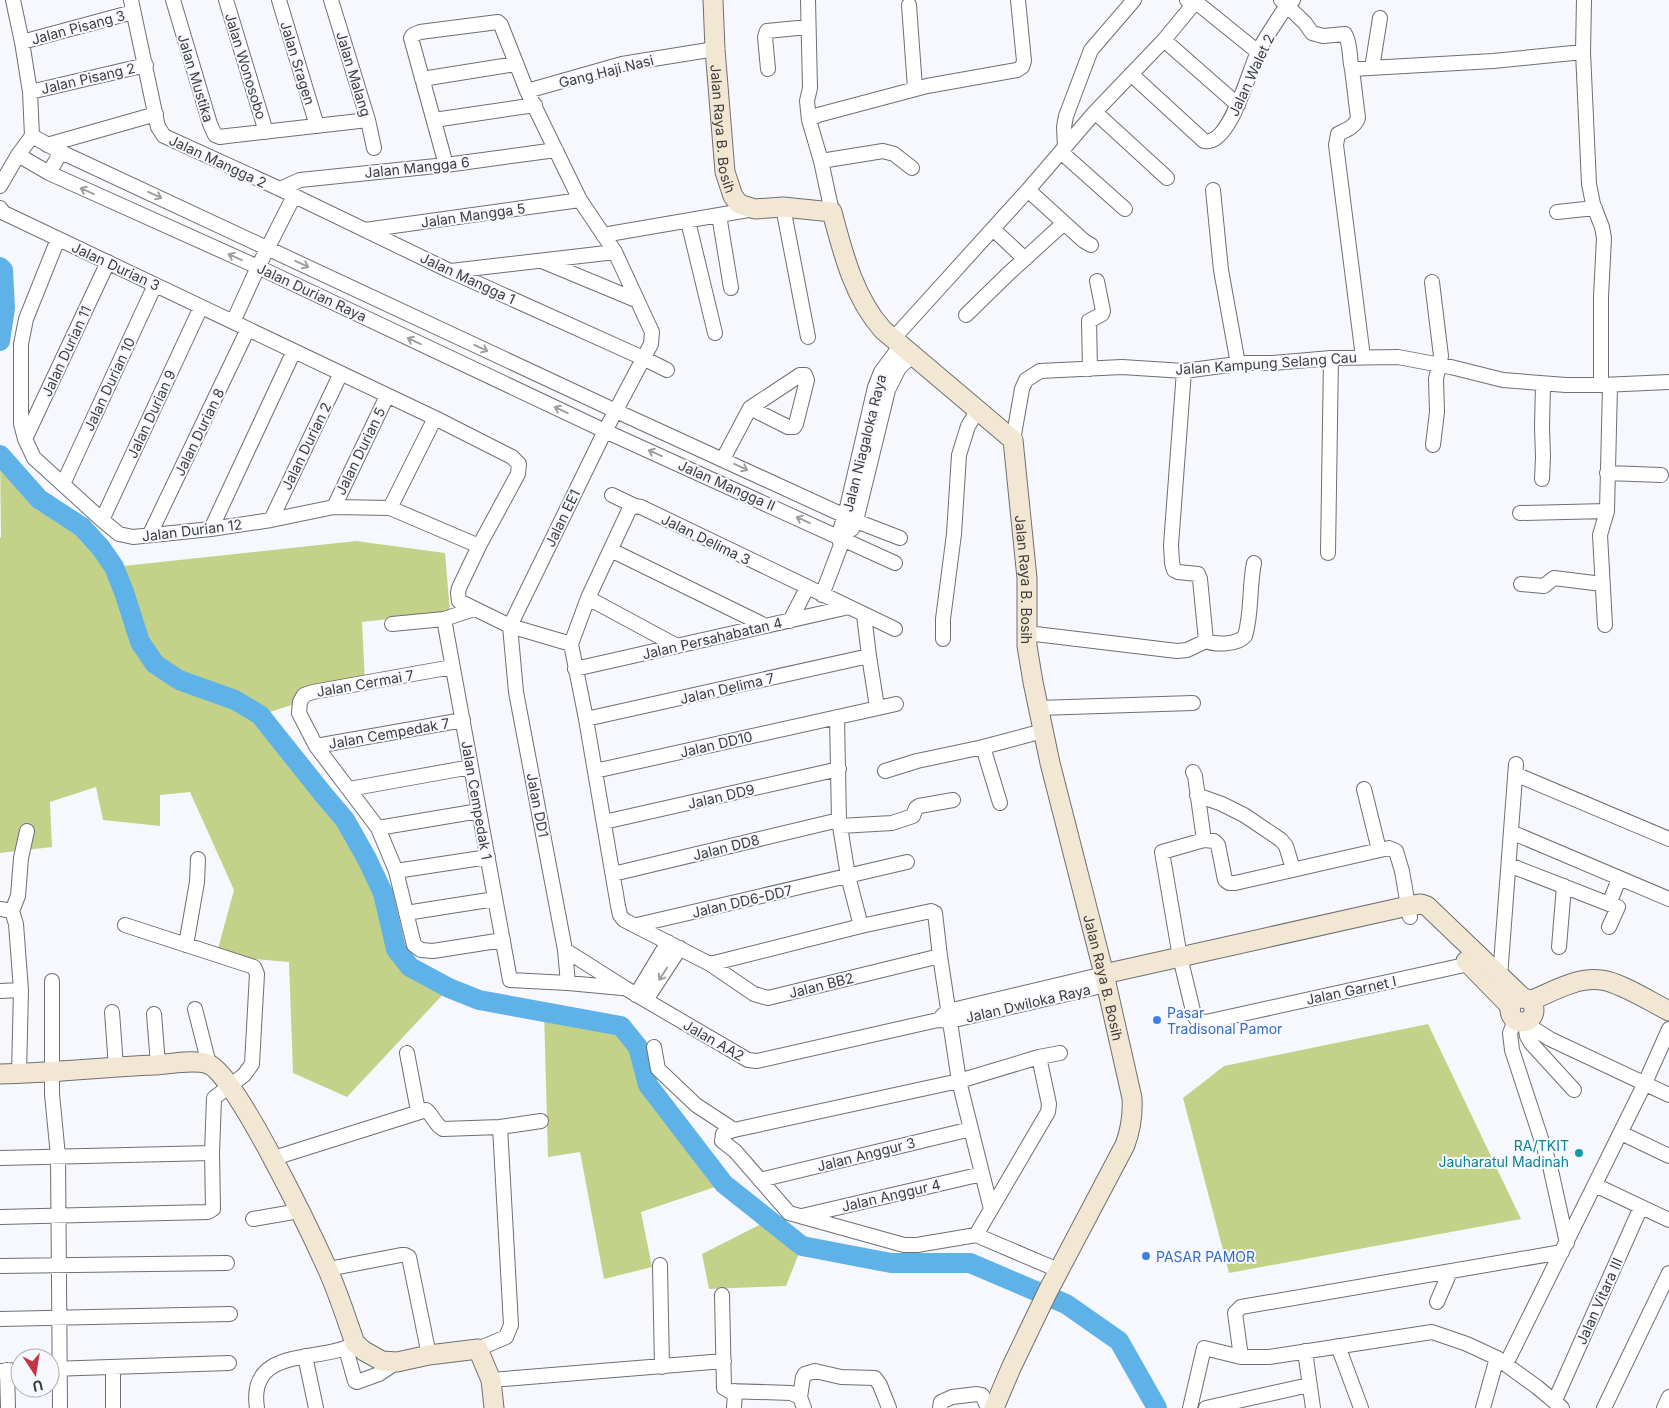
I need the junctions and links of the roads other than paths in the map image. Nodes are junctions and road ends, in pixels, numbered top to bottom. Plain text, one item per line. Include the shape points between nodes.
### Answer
1 (14, 0) edge
2 (173, 0) edge
3 (226, 0) edge
4 (279, 0) edge
5 (331, 0) edge
6 (713, 0) edge
7 (808, 0) edge
8 (1018, 0) edge
9 (1134, 0) edge
10 (1584, 0) edge
11 (1193, 1) edge
12 (1287, 2) edge
13 (909, 5) dead end
14 (132, 6) edge
15 (1380, 18) dead end
16 (808, 27) junction
17 (1164, 40) junction
18 (22, 42) junction
19 (715, 49) junction
20 (1258, 52) junction
21 (1583, 52) junction
22 (516, 64) junction
23 (146, 65) junction
24 (1372, 68) junction
25 (1352, 69) junction
26 (768, 70) dead end
27 (1131, 74) junction
28 (422, 79) junction
29 (916, 88) junction
30 (527, 91) junction
31 (30, 92) junction
32 (535, 105) junction
33 (1238, 105) junction
34 (1096, 112) junction
35 (156, 114) junction
36 (368, 120) junction
37 (434, 120) junction
38 (809, 120) junction
39 (316, 126) junction
40 (266, 132) junction
41 (32, 136) junction
42 (47, 145) junction
43 (374, 148) dead end
44 (556, 150) junction
45 (1063, 150) junction
46 (61, 152) junction
47 (18, 155) junction
48 (821, 161) junction
49 (446, 165) junction
50 (912, 168) dead end
51 (49, 173) junction
52 (1167, 178) dead end
53 (0, 186) edge
54 (280, 189) junction
55 (1028, 190) junction
56 (1213, 190) dead end
57 (294, 196) junction
58 (580, 200) junction
59 (783, 207) junction
60 (0, 208) edge
61 (1595, 208) junction
62 (755, 209) junction
63 (1125, 209) dead end
64 (832, 212) junction
65 (1557, 212) dead end
66 (719, 216) junction
67 (688, 221) junction
68 (1064, 223) junction
69 (994, 229) junction
70 (365, 230) junction
71 (603, 235) junction
72 (58, 239) junction
73 (1091, 245) dead end
74 (267, 248) junction
75 (614, 252) junction
76 (1025, 259) junction
77 (541, 261) junction
78 (108, 262) junction
79 (258, 267) junction
80 (450, 271) junction
81 (1097, 281) dead end
82 (1432, 282) dead end
83 (155, 285) junction
84 (731, 288) dead end
85 (636, 300) junction
86 (201, 307) junction
87 (966, 315) dead end
88 (233, 322) junction
89 (248, 329) junction
90 (715, 332) dead end
91 (808, 337) dead end
92 (902, 346) junction
93 (294, 351) junction
94 (1363, 357) junction
95 (643, 358) junction
96 (1331, 358) junction
97 (1238, 364) junction
98 (1440, 364) junction
99 (1090, 369) junction
100 (667, 370) dead end
101 (1184, 371) junction
102 (341, 373) junction
103 (1669, 382) edge
104 (1543, 384) junction
105 (1605, 385) junction
106 (387, 396) junction
107 (750, 408) dead end
108 (978, 410) junction
109 (616, 411) junction
110 (435, 418) junction
111 (606, 431) junction
112 (25, 439) junction
113 (1013, 440) junction
114 (1433, 445) dead end
115 (723, 459) junction
116 (1607, 473) junction
117 (1661, 475) dead end
118 (1542, 479) dead end
119 (62, 484) junction
120 (612, 495) dead end
121 (634, 506) junction
122 (334, 507) junction
123 (390, 508) junction
124 (1607, 511) junction
125 (1520, 513) dead end
126 (851, 518) junction
127 (102, 520) junction
128 (271, 520) junction
129 (210, 529) junction
130 (150, 534) junction
131 (900, 538) dead end
132 (842, 540) junction
133 (479, 546) junction
134 (611, 550) junction
135 (1328, 554) dead end
136 (895, 563) dead end
137 (1254, 563) dead end
138 (1521, 584) dead end
139 (1602, 584) junction
140 (807, 588) junction
141 (822, 595) junction
142 (588, 598) junction
143 (849, 607) junction
144 (474, 609) junction
145 (864, 615) junction
146 (444, 619) junction
147 (790, 621) junction
148 (392, 624) dead end
149 (1605, 625) dead end
150 (510, 626) junction
151 (766, 626) junction
152 (895, 630) dead end
153 (1027, 633) junction
154 (943, 639) dead end
155 (1206, 641) junction
156 (571, 644) junction
157 (676, 646) junction
158 (869, 656) junction
159 (452, 667) junction
160 (575, 668) junction
161 (1193, 703) dead end
162 (896, 704) dead end
163 (877, 707) junction
164 (1038, 708) junction
165 (836, 717) junction
166 (586, 719) junction
167 (462, 720) junction
168 (1043, 731) junction
169 (316, 746) junction
170 (983, 747) junction
171 (471, 767) junction
172 (839, 769) junction
173 (885, 771) dead end
174 (595, 772) junction
175 (1193, 772) dead end
176 (1364, 789) dead end
177 (349, 790) junction
178 (1197, 795) junction
179 (953, 800) dead end
180 (1000, 803) dead end
181 (479, 811) junction
182 (604, 822) junction
183 (839, 823) junction
184 (378, 828) junction
185 (27, 830) dead end
186 (1511, 832) junction
187 (1669, 839) edge
188 (1204, 840) junction
189 (1379, 850) junction
190 (488, 857) junction
191 (198, 859) dead end
192 (907, 862) dead end
193 (1508, 865) junction
194 (1293, 869) junction
195 (396, 871) junction
196 (613, 874) junction
197 (848, 876) junction
198 (1619, 879) junction
199 (1564, 886) junction
200 (495, 899) junction
201 (1669, 899) edge
202 (1609, 904) junction
203 (6, 909) edge
204 (1409, 911) junction
205 (406, 913) junction
206 (124, 925) dead end
207 (637, 925) junction
208 (861, 926) junction
209 (1609, 927) dead end
210 (502, 940) junction
211 (186, 945) junction
212 (674, 945) junction
213 (1559, 947) dead end
214 (565, 950) junction
215 (940, 956) junction
216 (1182, 963) junction
217 (710, 964) junction
218 (1469, 964) junction
219 (1500, 977) junction
220 (1105, 979) junction
221 (52, 981) dead end
222 (568, 983) junction
223 (21, 990) junction
224 (0, 991) edge
225 (636, 994) junction
226 (195, 1009) dead end
227 (1669, 1010) edge
228 (1523, 1011) junction
229 (112, 1012) dead end
230 (154, 1014) dead end
231 (945, 1017) junction
232 (1669, 1020) edge
233 (1669, 1029) edge
234 (654, 1047) dead end
235 (407, 1053) dead end
236 (1060, 1053) dead end
237 (1039, 1057) junction
238 (158, 1064) junction
239 (209, 1064) junction
240 (116, 1067) junction
241 (52, 1072) junction
242 (9, 1074) edge
243 (960, 1081) junction
244 (1646, 1084) junction
245 (231, 1087) junction
246 (1574, 1090) dead end
247 (1669, 1095) edge
248 (418, 1111) junction
249 (541, 1121) dead end
250 (500, 1127) junction
251 (971, 1129) junction
252 (734, 1130) junction
253 (1621, 1133) junction
254 (212, 1153) junction
255 (58, 1156) junction
256 (1669, 1156) edge
257 (0, 1158) edge
258 (274, 1158) junction
259 (982, 1174) junction
260 (760, 1180) junction
261 (1595, 1185) junction
262 (1641, 1207) junction
263 (991, 1209) junction
264 (299, 1211) junction
265 (58, 1216) junction
266 (800, 1216) junction
267 (0, 1217) edge
268 (253, 1219) dead end
269 (1669, 1220) edge
270 (976, 1235) junction
271 (1564, 1248) junction
272 (227, 1263) dead end
273 (58, 1264) junction
274 (660, 1265) dead end
275 (0, 1266) edge
276 (328, 1269) junction
277 (1058, 1270) junction
278 (1450, 1272) junction
279 (1669, 1273) edge
280 (722, 1295) dead end
281 (1437, 1302) dead end
282 (230, 1314) dead end
283 (58, 1318) junction
284 (0, 1319) edge
285 (351, 1346) junction
286 (1338, 1346) junction
287 (56, 1348) edge
288 (478, 1349) junction
289 (1305, 1351) junction
290 (429, 1355) junction
291 (305, 1356) junction
292 (1241, 1357) junction
293 (1503, 1358) junction
294 (724, 1361) junction
295 (397, 1362) junction
296 (230, 1363) dead end
297 (113, 1367) junction
298 (662, 1367) junction
299 (60, 1369) edge
300 (9, 1370) edge
301 (491, 1380) junction
302 (1309, 1385) junction
303 (734, 1391) junction
304 (1669, 1397) edge
305 (802, 1402) edge
306 (1559, 1402) edge
307 (8, 1408) edge
308 (113, 1408) edge
309 (257, 1408) edge
310 (316, 1408) edge
311 (494, 1408) edge
312 (734, 1408) edge
313 (889, 1408) edge
314 (940, 1408) edge
315 (988, 1408) edge
316 (994, 1408) edge
317 (1190, 1408) edge
318 (1206, 1408) edge
319 (1313, 1408) edge
320 (1361, 1408) edge
321 (1483, 1408) edge
322 (1604, 1408) edge
323 (1664, 1408) edge

1 - 18 street
2 - 40 street, Jalan Mustika via 215,135
3 - 40 street, Jalan Wonosobo
4 - 39 street, Jalan Sragen
5 - 36 street, Jalan Malang
6 - 19 street, Jalan Raya B. Bosih
7 - 16 street
8 - 29 street via 1022,67
9 - 45 street via 1091,50 1066,116
10 - 21 street
11 - 17 street, Jalan Niagaloka Raya
11 - 20 street
12 - 20 street, Jalan Walet 2
12 - 25 street via 1312,33 1323,36 1345,34
13 - 29 street
14 - 18 street, Jalan Pisang 3
14 - 23 street, Jalan Mangga 2
15 - 24 street
16 - 26 street via 767,30
16 - 38 street
17 - 27 street, Jalan Niagaloka Raya
17 - 33 street
18 - 31 street
19 - 30 street, Gang Haji Nasi via 622,64
19 - 62 street, Jalan Raya B. Bosih via 725,172 739,204
20 - 33 street, Jalan Walet 2
21 - 24 street
21 - 61 street via 1589,184
22 - 28 street
22 - 28 street, Jalan EE1 via 498,22 420,32 411,38
22 - 30 street, Jalan EE1
23 - 31 street, Jalan Pisang 2
23 - 35 street, Jalan Mangga 2
24 - 25 street
25 - 94 street via 1358,118 1356,124 1338,134 1336,145
27 - 33 street, Jalan Walet 2 via 1204,141 1214,141
27 - 34 street, Jalan Niagaloka Raya
28 - 37 street
29 - 38 street
30 - 32 street, Jalan EE1
31 - 41 street
32 - 37 street
32 - 44 street, Jalan EE1
34 - 45 street, Jalan Niagaloka Raya
34 - 52 street
35 - 42 street
35 - 54 street, Jalan Mangga 2 via 158,127 164,136
36 - 39 street
36 - 43 street, Jalan Malang
37 - 49 street
38 - 48 street
39 - 40 street
41 - 42 street, Jalan Durian Raya
41 - 47 street
42 - 46 street, Jalan Durian Raya
44 - 49 street, Jalan Mangga 6
44 - 58 street, Jalan EE1
45 - 55 street, Jalan Niagaloka Raya
45 - 63 street
46 - 51 street
46 -> 74 street, Jalan Durian Raya
47 - 51 street, Jalan Durian Raya
47 - 53 street
48 - 50 street via 882,151 894,154
48 - 64 street
49 - 54 street, Jalan Mangga 6 via 300,180
79 -> 51 street, Jalan Durian Raya
54 - 57 street, Jalan Mangga 2
55 - 68 street
55 - 69 street, Jalan Niagaloka Raya
56 - 97 street via 1221,270
57 - 70 street, Jalan Mangga 1
57 - 74 street
58 - 70 street, Jalan Mangga 5
58 - 71 street, Jalan EE1
59 - 62 street
59 - 64 street
59 - 91 street
60 - 72 street, Jalan Durian 3 via 4,213
61 - 65 street
61 - 105 street via 1604,238 1601,297
62 - 66 street
64 - 92 street via 842,250 863,302 874,320
66 - 67 street
66 - 84 street
67 - 71 street
67 - 90 street
68 - 73 street
68 - 76 street
69 - 76 street
69 - 92 street, Jalan Niagaloka Raya
70 - 80 street, Jalan Mangga 1
71 - 75 street, Jalan EE1
72 - 78 street, Jalan Durian 3
72 - 112 street, Jalan Durian 12 via 26,320 21,344 21,424
74 - 79 street
74 -> 109 street, Jalan Durian Raya
75 - 77 street
75 - 85 street, Jalan EE1
76 - 87 street
77 - 80 street
77 - 85 street
78 - 83 street, Jalan Durian 3
78 - 112 street, Jalan Durian 11
79 - 88 street
111 -> 79 street, Jalan Durian Raya
80 - 95 street, Jalan Mangga 1
81 - 99 street via 1102,314 1089,322
82 - 98 street
83 - 86 street, Jalan Durian 3
83 - 119 street, Jalan Durian 10
85 - 95 street, Jalan EE1 via 652,332 651,344
86 - 88 street, Jalan Durian 3
86 - 127 street, Jalan Durian 9
88 - 89 street, Jalan Durian 3
89 - 93 street, Jalan Durian 3
89 - 130 street, Jalan Durian 8
92 - 108 street
92 - 126 street, Jalan Niagaloka Raya via 880,372 875,387
93 - 102 street, Jalan Durian 3
93 - 129 street
94 - 96 street, Jalan Kampung Selang Cau
94 - 98 street, Jalan Kampung Selang Cau via 1398,357
95 - 100 street, Jalan Mangga 1
95 - 109 street, Jalan EE1
96 - 97 street, Jalan Kampung Selang Cau
96 - 135 street
97 - 101 street, Jalan Kampung Selang Cau
98 - 104 street, Jalan Kampung Selang Cau via 1503,380
98 - 114 street via 1436,379
99 - 101 street, Jalan Kampung Selang Cau via 1122,367
99 - 113 street, Jalan Kampung Selang Cau via 1040,371 1026,380
101 - 155 street via 1172,563 1178,572 1198,574
102 - 106 street, Jalan Durian 3
102 - 128 street, Jalan Durian 2
103 - 105 street, Jalan Kampung Selang Cau
104 - 105 street, Jalan Kampung Selang Cau
104 - 118 street
105 - 116 street
106 - 110 street, Jalan Durian 3
106 - 122 street, Jalan Durian 5
107 - 115 street
108 - 113 street
108 - 154 street via 968,426 960,455
109 - 111 street, Jalan EE1
109 - 115 street, Jalan Mangga II
110 - 123 street
110 - 133 street, Jalan Durian 3 via 512,457 519,464 518,474
132 -> 111 street, Jalan Mangga II
111 - 150 street, Jalan EE1
112 - 119 street, Jalan Durian 12 via 34,458
113 - 153 street, Jalan Raya B. Bosih via 1026,578
115 -> 126 street, Jalan Mangga II
116 - 117 street
116 - 124 street
119 - 127 street, Jalan Durian 12
120 - 121 street, Jalan Delima 3
121 - 134 street via 629,510
121 - 140 street, Jalan Delima 3
122 - 123 street, Jalan Durian 12
122 - 128 street, Jalan Durian 12
123 - 133 street, Jalan Durian 12
124 - 125 street
124 - 139 street via 1600,535
126 - 131 street, Jalan Mangga II
126 - 132 street, Jalan Niagaloka Raya
127 - 130 street, Jalan Durian 12 via 119,534 132,537
128 - 129 street, Jalan Durian 12
129 - 130 street, Jalan Durian 12
132 - 136 street, Jalan Mangga II
132 - 141 street, Jalan Niagaloka Raya
133 - 144 street via 458,593 459,601
134 - 142 street
134 - 151 street
137 - 155 street via 1245,636 1226,643
138 - 139 street via 1544,586 1554,578
139 - 149 street
140 - 141 street, Jalan Delima 3
140 - 147 street
141 - 143 street, Jalan Delima 3
142 - 156 street
142 - 157 street
143 - 145 street, Jalan Delima 3
143 - 147 street, Jalan Persahabatan 4
144 - 146 street
144 - 150 street
145 - 152 street, Jalan Delima 3
145 - 158 street
146 - 148 street
146 - 159 street, Jalan Cempedak 1
147 - 151 street, Jalan Persahabatan 4
150 - 156 street
150 - 214 street, Jalan DD1 via 516,692
151 - 157 street, Jalan Persahabatan 4
153 - 155 street via 1177,651
153 - 164 street, Jalan Raya B. Bosih
156 - 160 street, Jalan BB2
157 - 160 street, Jalan Persahabatan 4
158 - 163 street
158 - 166 street, Jalan Delima 7
159 - 167 street, Jalan Cempedak 1
159 - 169 street, Jalan Cermai 7 via 304,695 299,713
160 - 166 street, Jalan BB2
161 - 164 street
162 - 163 street, Jalan DD10
163 - 165 street, Jalan DD10
164 - 168 street, Jalan Raya B. Bosih
165 - 172 street
165 - 174 street, Jalan DD10
166 - 174 street, Jalan BB2
167 - 169 street, Jalan Cempedak 7
167 - 171 street, Jalan Cempedak 1
168 - 170 street
168 - 220 street, Jalan Raya B. Bosih
169 - 177 street
170 - 173 street
170 - 180 street
171 - 177 street
171 - 181 street, Jalan Cempedak 1
172 - 182 street, Jalan DD9
172 - 183 street
174 - 182 street, Jalan BB2
175 - 178 street
176 - 189 street
177 - 184 street
178 - 188 street
178 - 194 street via 1244,815 1281,840
179 - 183 street, Jalan DD8 via 919,806 913,816 897,822
181 - 184 street
181 - 190 street, Jalan Cempedak 1
182 - 196 street, Jalan BB2
183 - 196 street, Jalan DD8
183 - 197 street
184 - 195 street
185 - 203 street via 18,896
186 - 187 street via 1516,769
186 - 193 street
186 - 198 street
188 - 194 street via 1218,845 1225,880 1229,883
188 - 216 street, Jalan Garnet I via 1162,852
189 - 194 street
189 - 204 street via 1389,848 1396,851
190 - 195 street
190 - 200 street, Jalan Cempedak 1
191 - 211 street
192 - 197 street, Jalan DD6-DD7
193 - 199 street
193 - 219 street
195 - 205 street
196 - 207 street, Jalan BB2 via 620,915
197 - 207 street, Jalan DD6-DD7
197 - 208 street
198 - 201 street
198 - 202 street
199 - 202 street
199 - 213 street
200 - 205 street
200 - 210 street, Jalan Cempedak 1
202 - 209 street via 1618,907
203 - 223 street via 16,924
204 - 216 street
204 - 218 street via 1422,916
204 - 219 street via 1421,904 1427,906
205 - 210 street via 414,945 421,950
206 - 211 street
207 - 212 street, Jalan BB2
208 - 215 street via 932,911 936,916
208 - 217 street
210 - 222 street, Jalan Cempedak 1 via 510,980
211 - 245 street via 247,964 254,967 257,974 252,1064
212 - 217 street, Jalan BB2
212 - 225 street
214 - 222 street, Jalan DD1
214 - 225 street, Jalan AA2
215 - 217 street, Jalan BB2 via 768,998 754,994
215 - 231 street
216 - 218 street, Jalan Garnet I via 1194,1015 1197,1020 1206,1022
216 - 220 street
218 - 228 street
219 - 228 street
220 - 231 street, Jalan Dwiloka Raya
220 - 277 street, Jalan Raya B. Bosih via 1132,1098 1130,1134
221 - 241 street
222 - 225 street
223 - 224 street
223 - 242 street
225 - 231 street, Jalan AA2 via 748,1060 757,1061
226 - 239 street
227 - 228 street via 1602,980 1583,980 1565,986
228 - 232 street via 1566,992 1600,987
228 - 244 street via 1550,1039
228 - 246 street via 1531,1043
228 - 271 street via 1510,1033 1512,1050 1550,1166
229 - 240 street
230 - 238 street
231 - 243 street
233 - 244 street
234 - 252 street via 658,1069 696,1105
235 - 248 street
236 - 237 street
237 - 243 street
237 - 263 street via 1048,1112
238 - 239 street
238 - 240 street
239 - 245 street
240 - 241 street
241 - 242 street
241 - 255 street
243 - 251 street
243 - 252 street
244 - 247 street
244 - 253 street
245 - 254 street via 214,1098
245 - 258 street
248 - 250 street via 428,1111 443,1129
248 - 258 street
249 - 250 street
250 - 288 street via 510,1326 506,1337
251 - 259 street
251 - 260 street, Jalan Anggur 3
252 - 260 street via 723,1134 722,1141
253 - 256 street
253 - 261 street
254 - 255 street
254 - 265 street via 213,1208 210,1212
255 - 257 street
255 - 265 street
258 - 264 street
259 - 263 street
259 - 266 street, Jalan Anggur 4
260 - 266 street via 789,1213
261 - 262 street
261 - 271 street
262 - 269 street
262 - 306 street, Jalan Vitara III
263 - 270 street
264 - 268 street
264 - 276 street
265 - 267 street
265 - 273 street
266 - 270 street via 904,1245
270 - 277 street
271 - 278 street
271 - 293 street
272 - 273 street
273 - 275 street
273 - 283 street
274 - 298 street
276 - 285 street
276 - 290 street via 409,1256
277 - 316 street, Jalan Raya B. Bosih
278 - 281 street
278 - 292 street via 1241,1307 1235,1313
279 - 322 street
280 - 294 street
282 - 283 street
283 - 284 street
283 - 287 street
285 - 291 street
285 - 295 street via 382,1361
285 - 295 street via 357,1382 379,1374
286 - 289 street
286 - 293 street via 1432,1332
286 - 320 street
288 - 290 street
288 - 301 street
289 - 292 street via 1269,1357
289 - 302 street
290 - 295 street
291 - 309 street via 274,1365 263,1374 257,1384
291 - 310 street
292 - 317 street via 1204,1348
293 - 306 street
293 - 321 street
294 - 298 street
294 - 303 street via 724,1388
296 - 297 street
297 - 299 street
297 - 308 street
298 - 301 street
300 - 307 street
301 - 311 street
302 - 318 street
302 - 319 street
303 - 305 street via 791,1393
303 - 312 street
304 - 323 street
305 - 313 street via 801,1381 805,1374 815,1371 841,1377 875,1378
314 - 315 street via 946,1399 977,1394 982,1395

